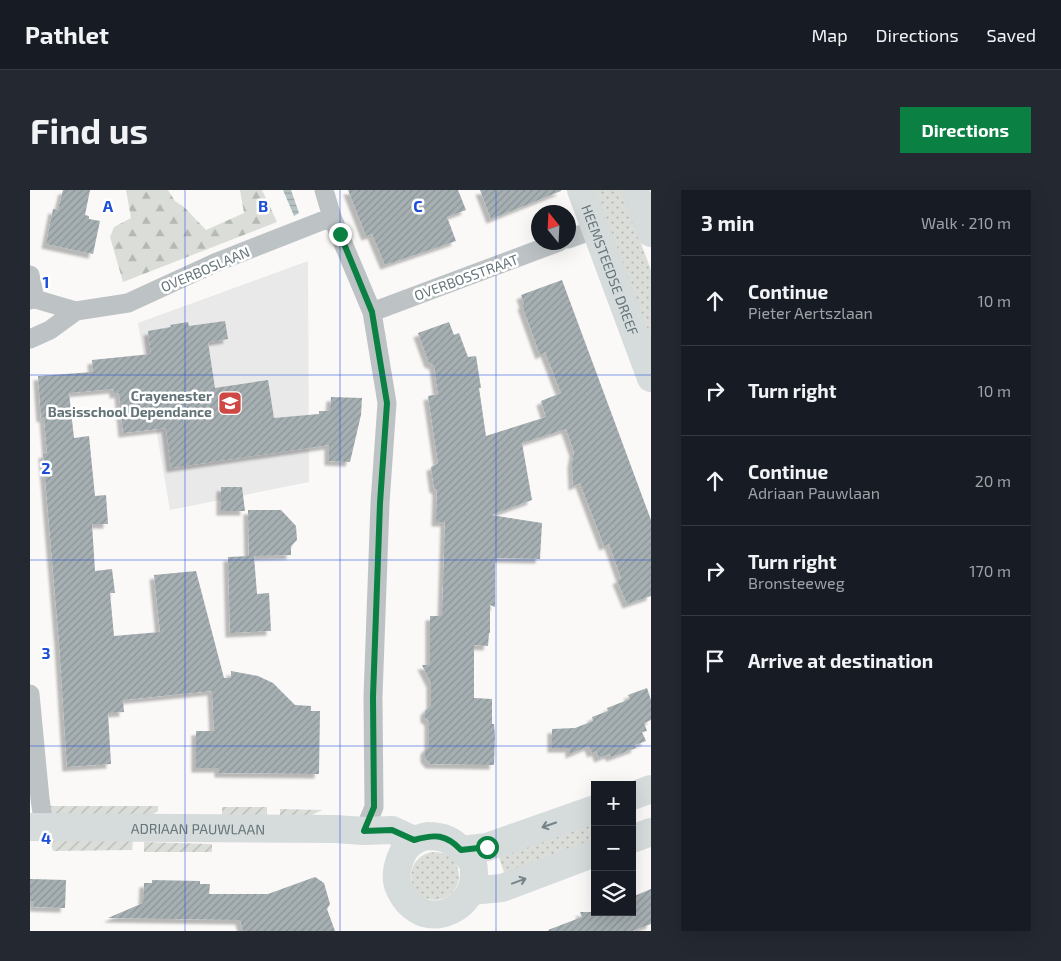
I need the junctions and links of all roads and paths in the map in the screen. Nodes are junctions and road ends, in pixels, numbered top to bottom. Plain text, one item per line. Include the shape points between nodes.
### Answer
1 (324, 190) edge
2 (581, 190) edge
3 (635, 190) edge
4 (332, 217) junction
5 (596, 229) junction
6 (651, 233) edge
7 (576, 236) edge
8 (538, 250) edge
9 (30, 275) edge
10 (33, 300) edge
11 (76, 311) junction
12 (372, 312) junction
13 (30, 339) edge
14 (651, 378) edge
15 (30, 694) edge
16 (651, 789) edge
17 (636, 795) edge
18 (591, 810) edge
19 (37, 827) edge
20 (364, 831) junction
21 (651, 832) edge
22 (636, 838) edge
23 (414, 840) junction
24 (461, 850) junction
25 (591, 855) edge
26 (398, 865) junction
27 (471, 891) junction
28 (446, 922) edge

1 - 4 street
2 - 5 street, HEEMSTEEDSE DREEF
3 - 6 street
4 - 11 street, OVERBOSLAAN via 217,262 128,302
4 - 12 street
5 - 7 street
5 - 14 street, HEEMSTEEDSE DREEF
8 - 12 street, OVERBOSSTRAAT
9 - 10 street, OVERBOSLAAN
10 - 11 street, OVERBOSLAAN
11 - 13 street, OVERBOSLAAN via 50,330
12 - 20 street via 387,403 373,697 374,807
15 - 19 street via 40,799
16 - 17 street
18 -> 24 street via 487,847
19 - 20 street, ADRIAAN PAUWLAAN
20 - 23 street, ADRIAAN PAUWLAAN via 392,830
20 - 26 street
21 - 22 street
23 - 24 street via 439,836 452,841
23 - 26 street via 403,852
24 - 27 street via 473,864
27 -> 25 street via 502,888
26 - 28 street via 397,885 406,901
27 - 28 street

